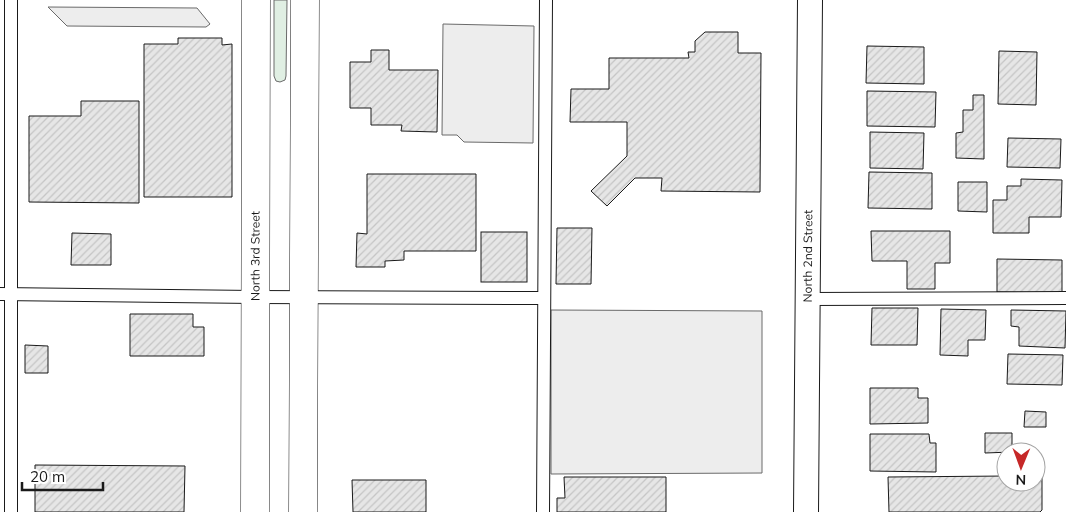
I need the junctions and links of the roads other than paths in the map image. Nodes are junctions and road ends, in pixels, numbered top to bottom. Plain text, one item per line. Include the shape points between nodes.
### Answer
1 (11, 0) edge
2 (256, 0) edge
3 (305, 0) edge
4 (546, 0) edge
5 (810, 0) edge
6 (5, 294) edge
7 (303, 297) junction
8 (254, 298) junction
9 (544, 298) junction
10 (1066, 298) edge
11 (808, 299) junction
12 (11, 512) edge
13 (255, 512) edge
14 (303, 512) edge
15 (543, 512) edge
16 (806, 512) edge

1 - 6 lane
2 - 8 main road, North 3rd Street
3 - 7 main road
4 - 9 lane
5 - 11 street, North 2nd Street
6 - 8 lane
6 - 12 lane
7 - 8 lane
7 - 9 lane
7 - 14 main road
8 - 13 main road, North 3rd Street
9 - 15 lane
10 - 11 lane
11 - 16 street, North 2nd Street

